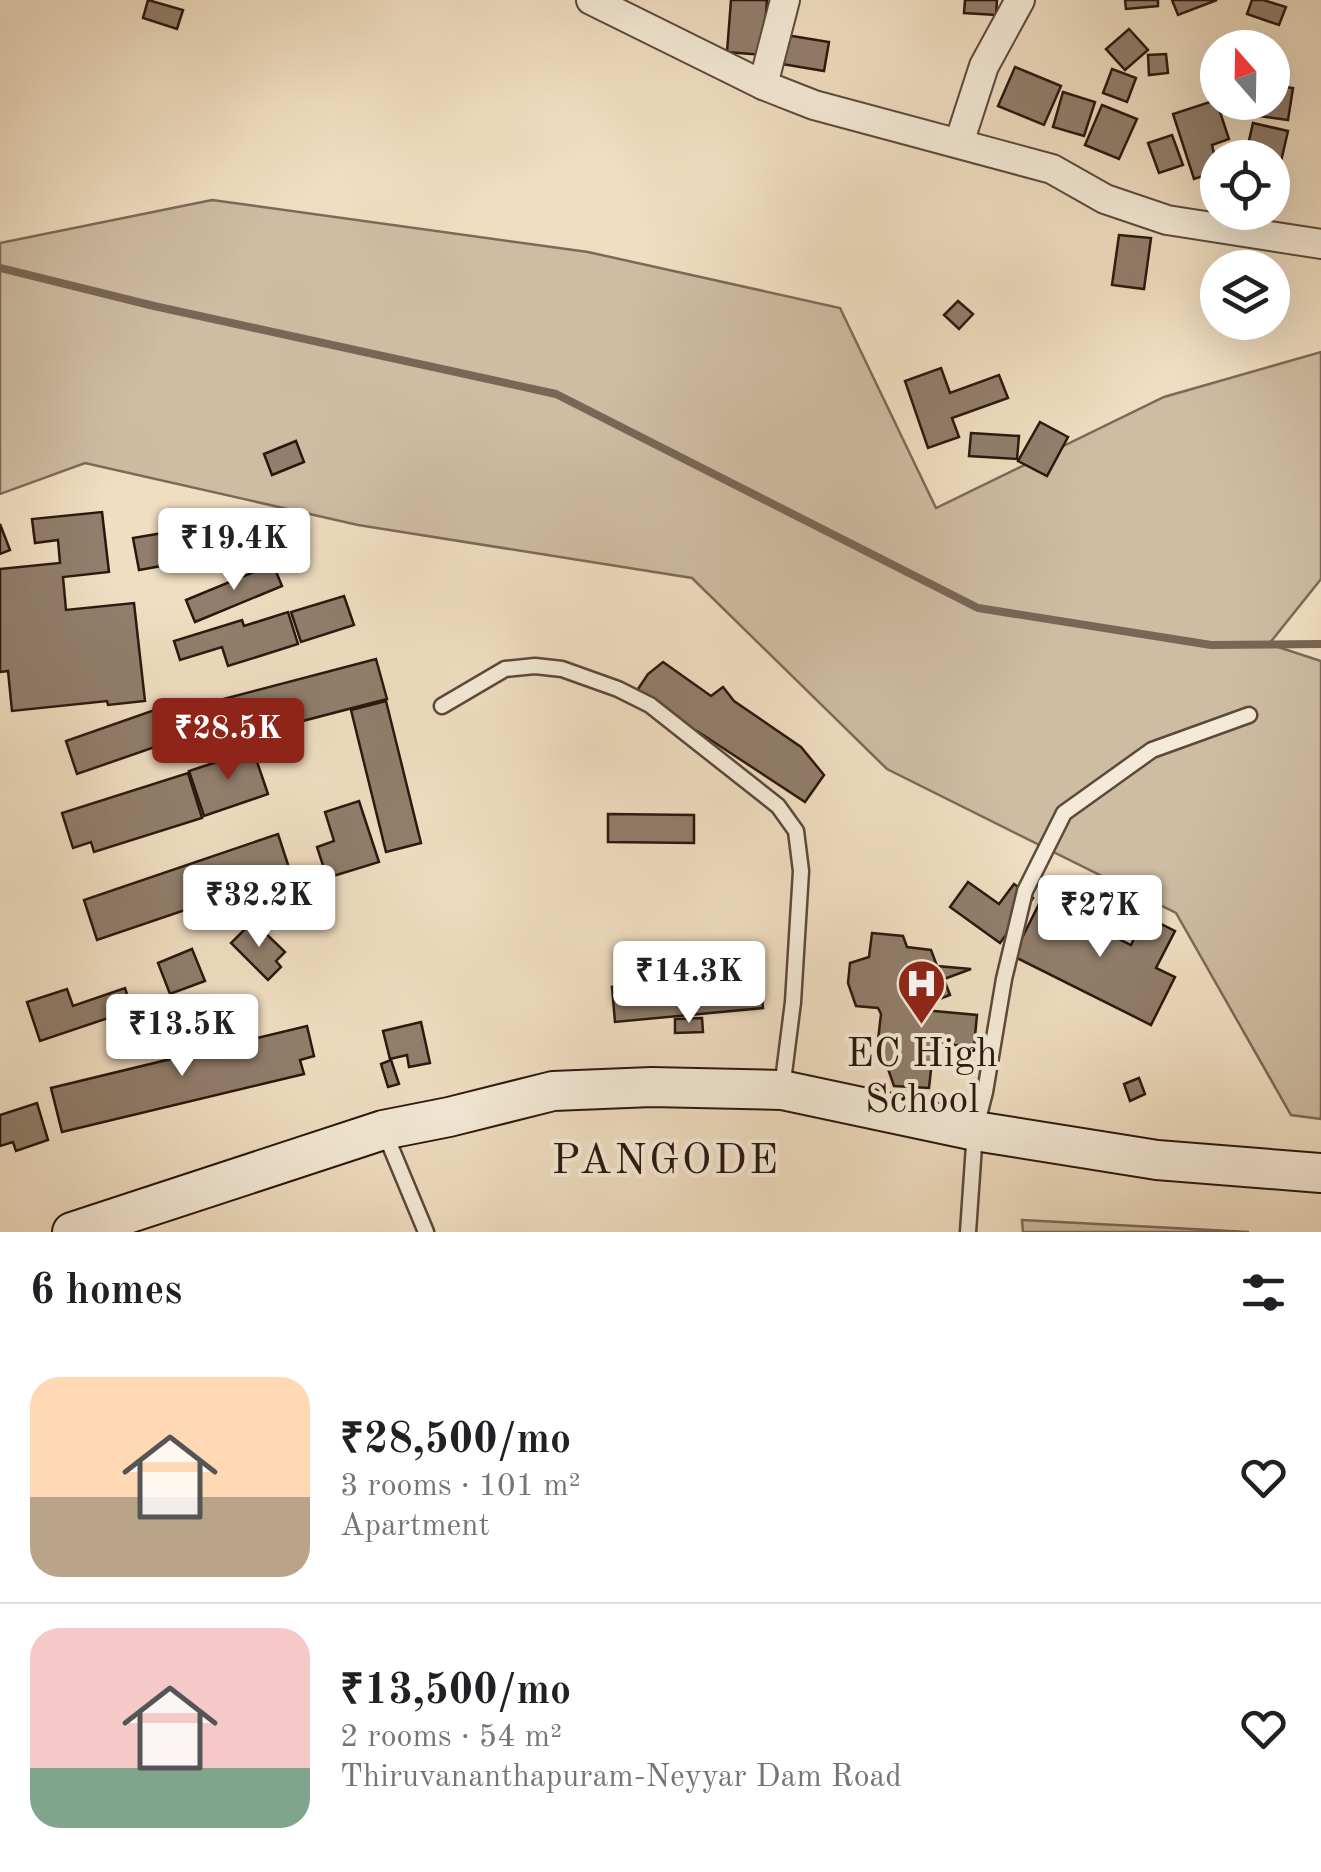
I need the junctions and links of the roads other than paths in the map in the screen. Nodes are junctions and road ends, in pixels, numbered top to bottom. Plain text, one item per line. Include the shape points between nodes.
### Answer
1 (591, 0) edge
2 (785, 0) edge
3 (1020, 0) edge
4 (763, 85) junction
5 (959, 144) junction
6 (1321, 244) edge
7 (442, 706) dead end
8 (1249, 715) dead end
9 (782, 1090) junction
10 (383, 1130) junction
11 (975, 1131) junction
12 (1321, 1173) edge
13 (72, 1232) edge
14 (426, 1232) edge
15 (968, 1232) edge

1 - 4 street
2 - 4 street
3 - 5 street via 984,66
4 - 5 street
5 - 6 street via 1052,168 1105,199 1168,220
7 - 9 lane via 505,669 562,669 650,705 778,806 796,831 801,871
8 - 11 lane via 1152,750 1064,813 1025,891
9 - 10 main road via 553,1091
9 - 11 main road
10 - 13 main road
10 - 14 lane
11 - 12 main road via 1157,1160
11 - 15 lane

